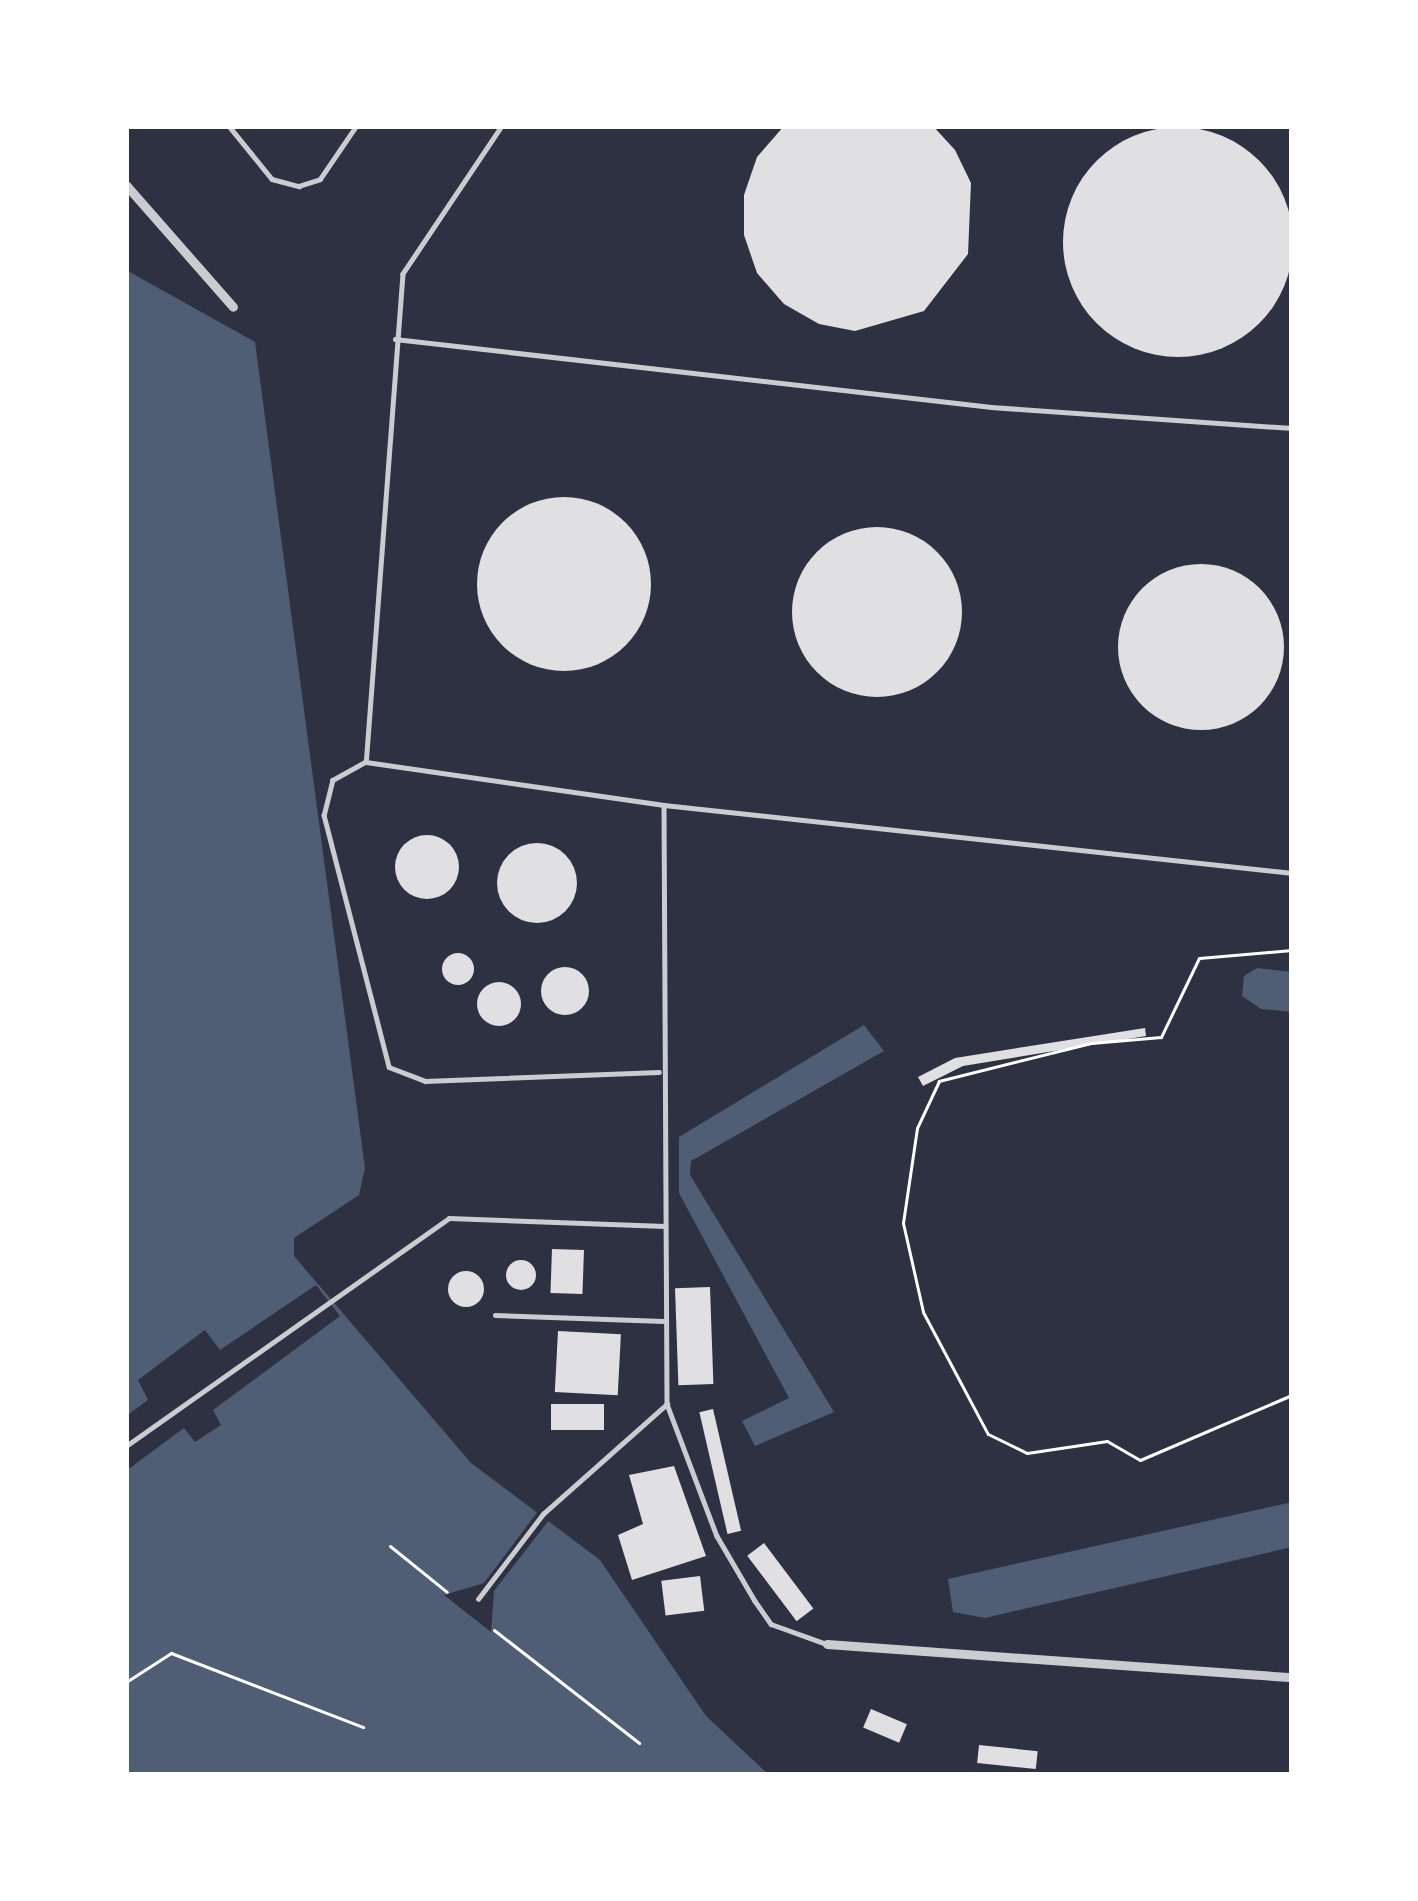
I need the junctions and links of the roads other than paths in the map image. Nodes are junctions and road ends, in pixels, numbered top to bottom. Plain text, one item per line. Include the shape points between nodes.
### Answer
1 (229, 126) edge
2 (356, 126) edge
3 (502, 126) edge
4 (126, 185) edge
5 (233, 307) dead end
6 (395, 339) junction
7 (1292, 428) edge
8 (366, 762) junction
9 (664, 805) junction
10 (1292, 873) edge
11 (659, 1072) junction
12 (667, 1226) junction
13 (495, 1315) dead end
14 (664, 1321) junction
15 (667, 1403) junction
16 (126, 1446) edge
17 (478, 1599) dead end
18 (827, 1644) joint
19 (1292, 1678) edge

1 - 2 lane via 272,178 298,186 320,179
3 - 6 lane via 404,274
4 - 5 street
6 - 7 lane via 991,407
6 - 8 lane
8 - 9 lane
8 - 11 lane via 333,780 324,815 389,1066 425,1082
9 - 10 lane
9 - 11 lane
11 - 12 lane
12 - 14 lane
12 - 16 lane via 448,1218
13 - 14 lane
14 - 15 lane
15 - 17 lane via 543,1514
15 - 18 lane via 717,1536 754,1601 771,1624
18 - 19 street

